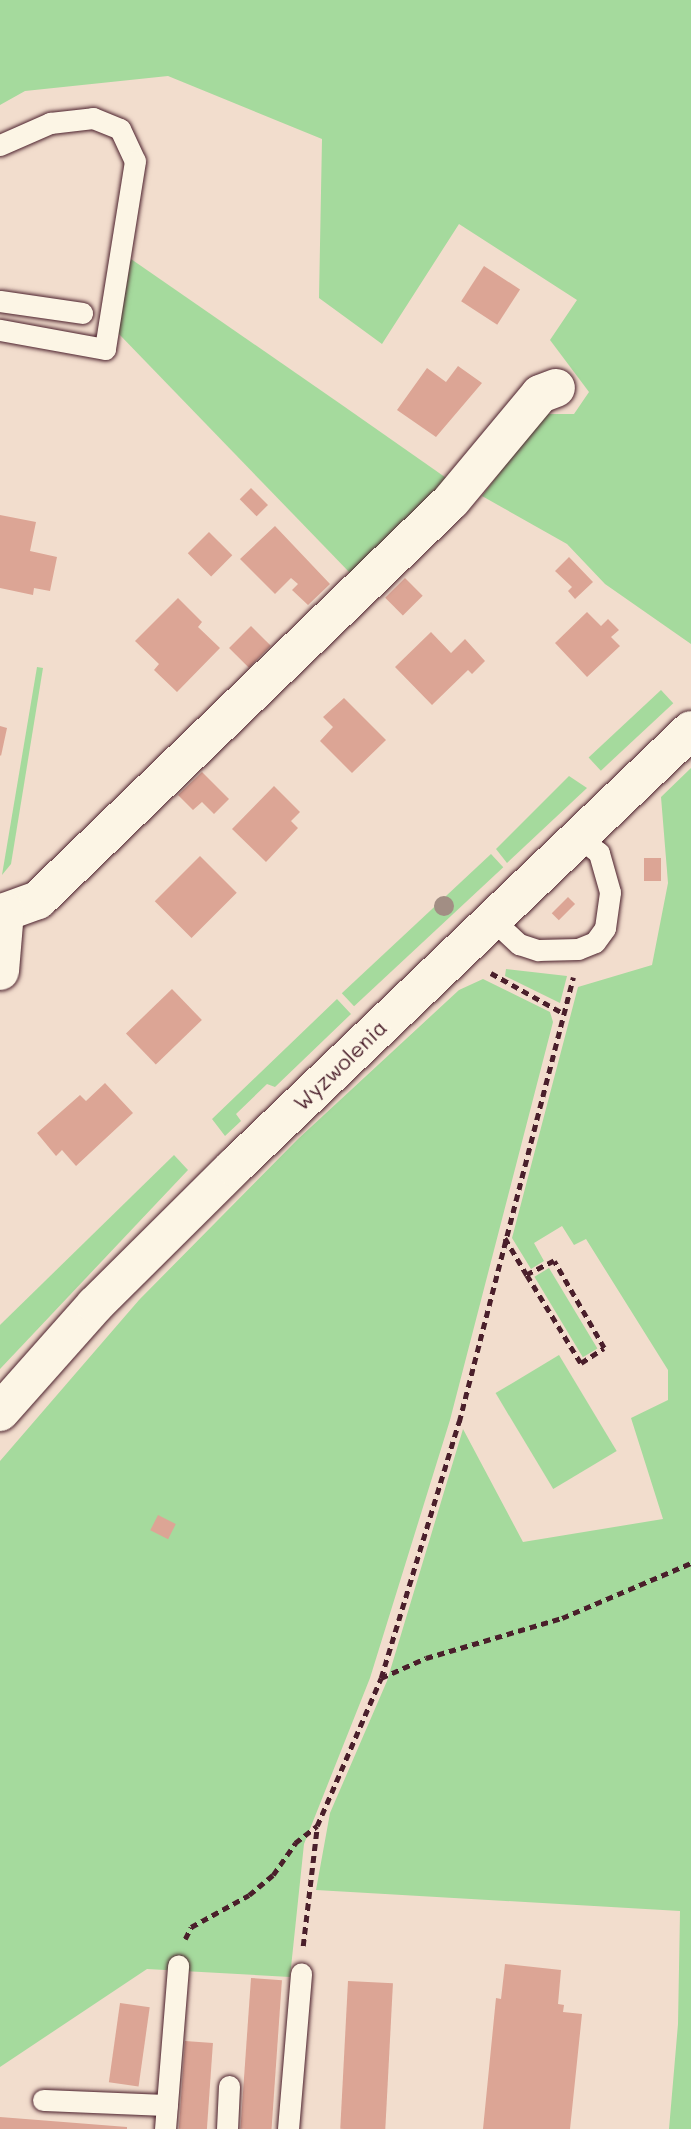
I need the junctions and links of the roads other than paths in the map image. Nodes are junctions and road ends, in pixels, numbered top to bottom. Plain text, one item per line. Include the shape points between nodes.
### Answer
1 (0, 145) edge
2 (0, 301) edge
3 (82, 313) dead end
4 (0, 330) edge
5 (555, 388) dead end
6 (691, 730) edge
7 (577, 836) junction
8 (2, 910) edge
9 (492, 919) junction
10 (0, 971) edge
11 (0, 1412) edge
12 (178, 1966) road end
13 (301, 1974) road end
14 (229, 2086) dead end
15 (43, 2100) dead end
16 (167, 2105) junction
17 (165, 2129) edge
18 (227, 2129) edge
19 (288, 2129) edge

1 - 4 lane via 50,123 93,118 120,129 135,161 105,349
2 - 3 lane
5 - 8 street via 540,394 451,501 38,900
6 - 7 street, Wyzwolenia
7 - 9 street, Wyzwolenia
7 - 9 lane via 599,853 610,892 605,928 595,942 579,948 538,950 519,944
8 - 10 street
9 - 11 street, Wyzwolenia via 114,1286
12 - 16 lane
13 - 19 lane
14 - 18 lane
15 - 16 lane
16 - 17 lane

